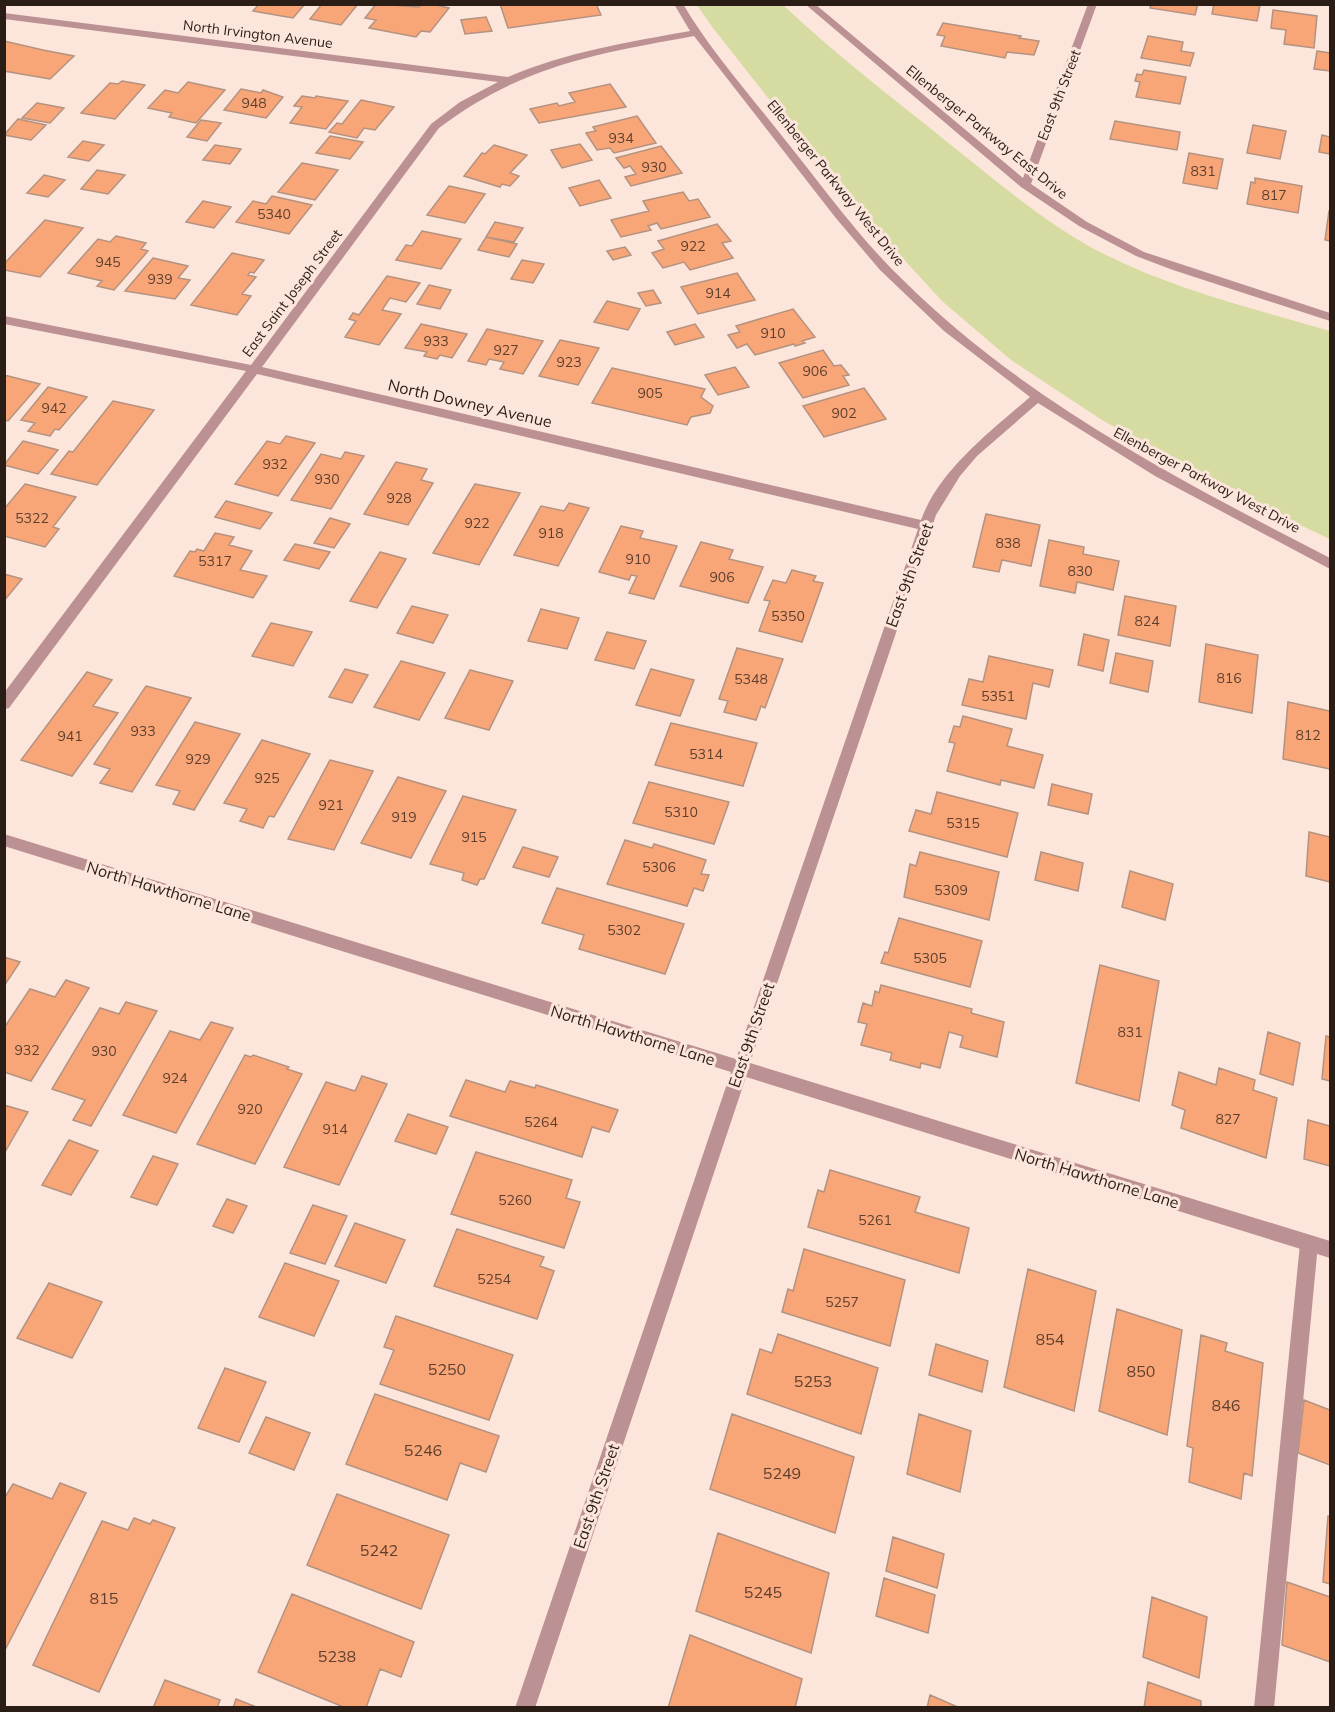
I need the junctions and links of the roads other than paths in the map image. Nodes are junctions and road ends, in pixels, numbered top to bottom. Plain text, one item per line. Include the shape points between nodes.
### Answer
1 (678, 4) edge
2 (809, 4) edge
3 (1093, 4) edge
4 (4, 16) edge
5 (697, 33) junction
6 (508, 80) junction
7 (1025, 185) junction
8 (1330, 317) edge
9 (4, 320) edge
10 (254, 369) junction
11 (1036, 398) junction
12 (926, 526) junction
13 (1330, 564) edge
14 (4, 704) edge
15 (4, 840) edge
16 (740, 1068) junction
17 (1309, 1244) junction
18 (1330, 1250) edge
19 (525, 1707) edge
20 (1264, 1707) edge

1 - 5 street, Ellenberger Parkway West Drive
2 - 7 street, Ellenberger Parkway East Drive
3 - 7 street, East 9th Street
4 - 6 street, North Irvington Avenue
5 - 6 street, East Saint Joseph Street via 588,53
5 - 11 street, Ellenberger Parkway West Drive via 886,271 936,319
6 - 10 street, East Saint Joseph Street via 470,100 435,126
7 - 8 street, Ellenberger Parkway East Drive via 1083,224 1140,254
9 - 10 street, North Downey Avenue
10 - 12 street, North Downey Avenue
10 - 14 street, East Saint Joseph Street
11 - 12 street, East 9th Street via 973,453 943,492
11 - 13 street, Ellenberger Parkway West Drive via 1172,481
12 - 16 street, East 9th Street
15 - 16 street, North Hawthorne Lane
16 - 17 street, North Hawthorne Lane
16 - 19 street, East 9th Street
17 - 18 street, North Hawthorne Lane
17 - 20 street

